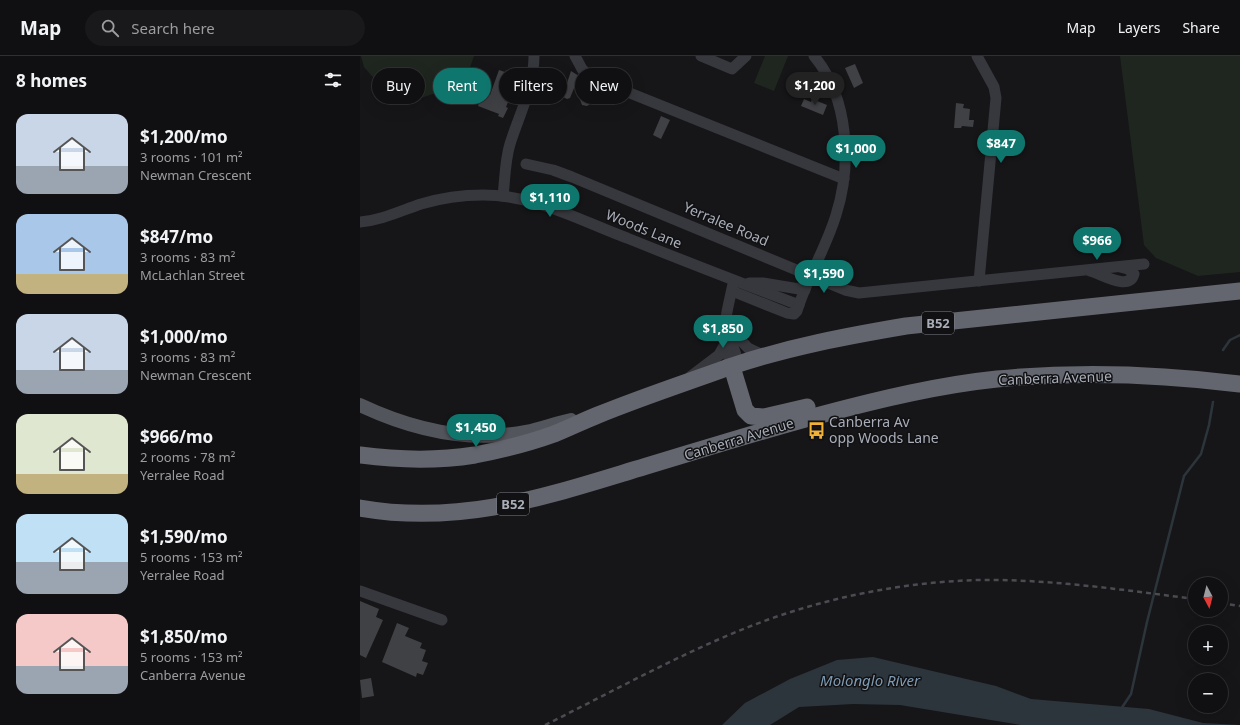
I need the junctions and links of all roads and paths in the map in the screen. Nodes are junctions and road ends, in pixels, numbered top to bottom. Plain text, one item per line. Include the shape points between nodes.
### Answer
1 (534, 56) edge
2 (575, 56) edge
3 (701, 56) edge
4 (746, 56) edge
5 (814, 56) edge
6 (977, 56) edge
7 (526, 164) dead end
8 (844, 179) junction
9 (503, 196) junction
10 (360, 222) edge
11 (1144, 264) dead end
12 (1118, 267) junction
13 (1085, 270) junction
14 (811, 276) junction
15 (979, 281) junction
16 (737, 285) junction
17 (805, 290) junction
18 (1240, 291) edge
19 (726, 324) junction
20 (725, 344) junction
21 (765, 356) junction
22 (735, 365) junction
23 (995, 380) junction
24 (1240, 384) edge
25 (679, 386) junction
26 (360, 406) edge
27 (598, 415) junction
28 (753, 417) junction
29 (744, 438) junction
30 (360, 455) edge
31 (360, 508) edge
32 (360, 591) edge
33 (442, 620) dead end

1 - 9 street via 531,83 509,146
2 - 8 street via 590,77
3 - 4 street via 732,69
5 - 8 street via 830,81 840,108 845,154
6 - 15 street via 994,87 996,98
7 - 14 street, Yerralee Road via 572,177
8 - 14 street via 836,216
9 - 10 street, Woods Lane via 444,198 371,221
9 - 16 street, Woods Lane via 558,209
11 - 12 street, Yerralee Road
12 - 13 street, Yerralee Road
12 - 13 street, Yerralee Road via 1132,271 1132,278 1118,281
13 - 15 street, Yerralee Road
14 - 15 street, Yerralee Road via 859,293
14 - 17 street
16 - 17 street via 761,283
16 - 17 street, Woods Lane via 789,314 796,312
16 - 19 street
18 - 21 highway, B52 via 906,326 811,343
19 - 20 street
19 - 21 street via 748,348
19 - 22 street via 732,340
20 - 22 street
20 - 25 street via 719,355
21 - 22 highway, B52
22 - 25 highway, B52
22 - 28 highway via 751,405
23 - 24 highway, Canberra Avenue / B52 via 1071,375 1151,376
23 - 28 highway via 955,381 903,388 764,417
23 - 29 highway, Canberra Avenue / B52 via 880,400
25 - 27 highway, B52
26 - 27 main road via 412,427 445,434 469,435 525,432
27 - 30 highway, B52 via 554,434 474,455 433,459 387,459
28 - 29 highway
29 - 31 highway, Canberra Avenue / B52 via 494,508 424,514
32 - 33 street

